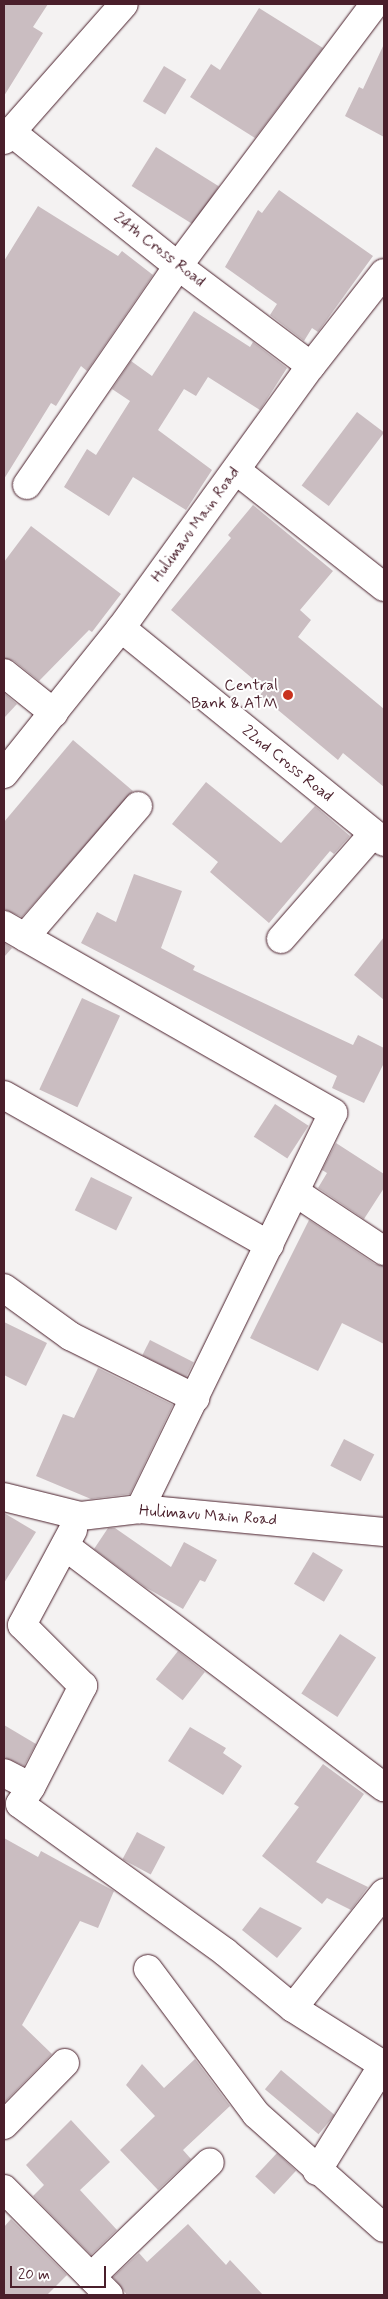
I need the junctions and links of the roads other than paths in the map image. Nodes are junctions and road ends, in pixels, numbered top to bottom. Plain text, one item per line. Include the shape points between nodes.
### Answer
1 (124, 4) edge
2 (375, 4) edge
3 (7, 136) edge
4 (178, 266) junction
5 (384, 273) edge
6 (311, 366) junction
7 (237, 471) junction
8 (27, 485) dead end
9 (384, 587) edge
10 (121, 628) junction
11 (4, 673) edge
12 (54, 713) junction
13 (4, 774) edge
14 (138, 806) dead end
15 (379, 838) edge
16 (14, 931) edge
17 (281, 939) dead end
18 (4, 1095) edge
19 (295, 1192) junction
20 (269, 1245) junction
21 (384, 1251) edge
22 (4, 1288) edge
23 (195, 1398) junction
24 (4, 1497) edge
25 (140, 1509) junction
26 (81, 1516) junction
27 (384, 1532) edge
28 (65, 1546) junction
29 (4, 1773) edge
30 (30, 1787) junction
31 (384, 1787) edge
32 (384, 1894) edge
33 (148, 1969) dead end
34 (292, 2008) junction
35 (64, 2063) dead end
36 (384, 2066) edge
37 (4, 2126) edge
38 (210, 2162) dead end
39 (317, 2171) junction
40 (4, 2189) edge
41 (384, 2228) edge
42 (100, 2286) edge

1 - 3 street
2 - 4 street
3 - 4 street, 24th Cross Road
4 - 6 street, 24th Cross Road
4 - 8 street
5 - 6 street, Hulimavu Main Road
6 - 7 street, Hulimavu Main Road
7 - 9 street
7 - 10 street, Hulimavu Main Road
10 - 12 street, Hulimavu Main Road
10 - 15 street, 22nd Cross Road
11 - 12 street
12 - 13 street, Hulimavu Main Road
14 - 16 street
15 - 17 street
16 - 19 street via 333,1113
18 - 20 street
19 - 20 street
19 - 21 street
20 - 23 street
22 - 23 street via 70,1336
23 - 25 street
24 - 26 street, Hulimavu Main Road
25 - 26 street, Hulimavu Main Road
25 - 27 street, Hulimavu Main Road
26 - 28 street
28 - 30 street via 22,1625 83,1686
28 - 31 street
29 - 30 street
30 - 34 street via 20,1804 225,1952
32 - 34 street
33 - 39 street via 256,2114
34 - 36 street
35 - 37 street
36 - 39 street
38 - 42 street
39 - 41 street
40 - 42 street

